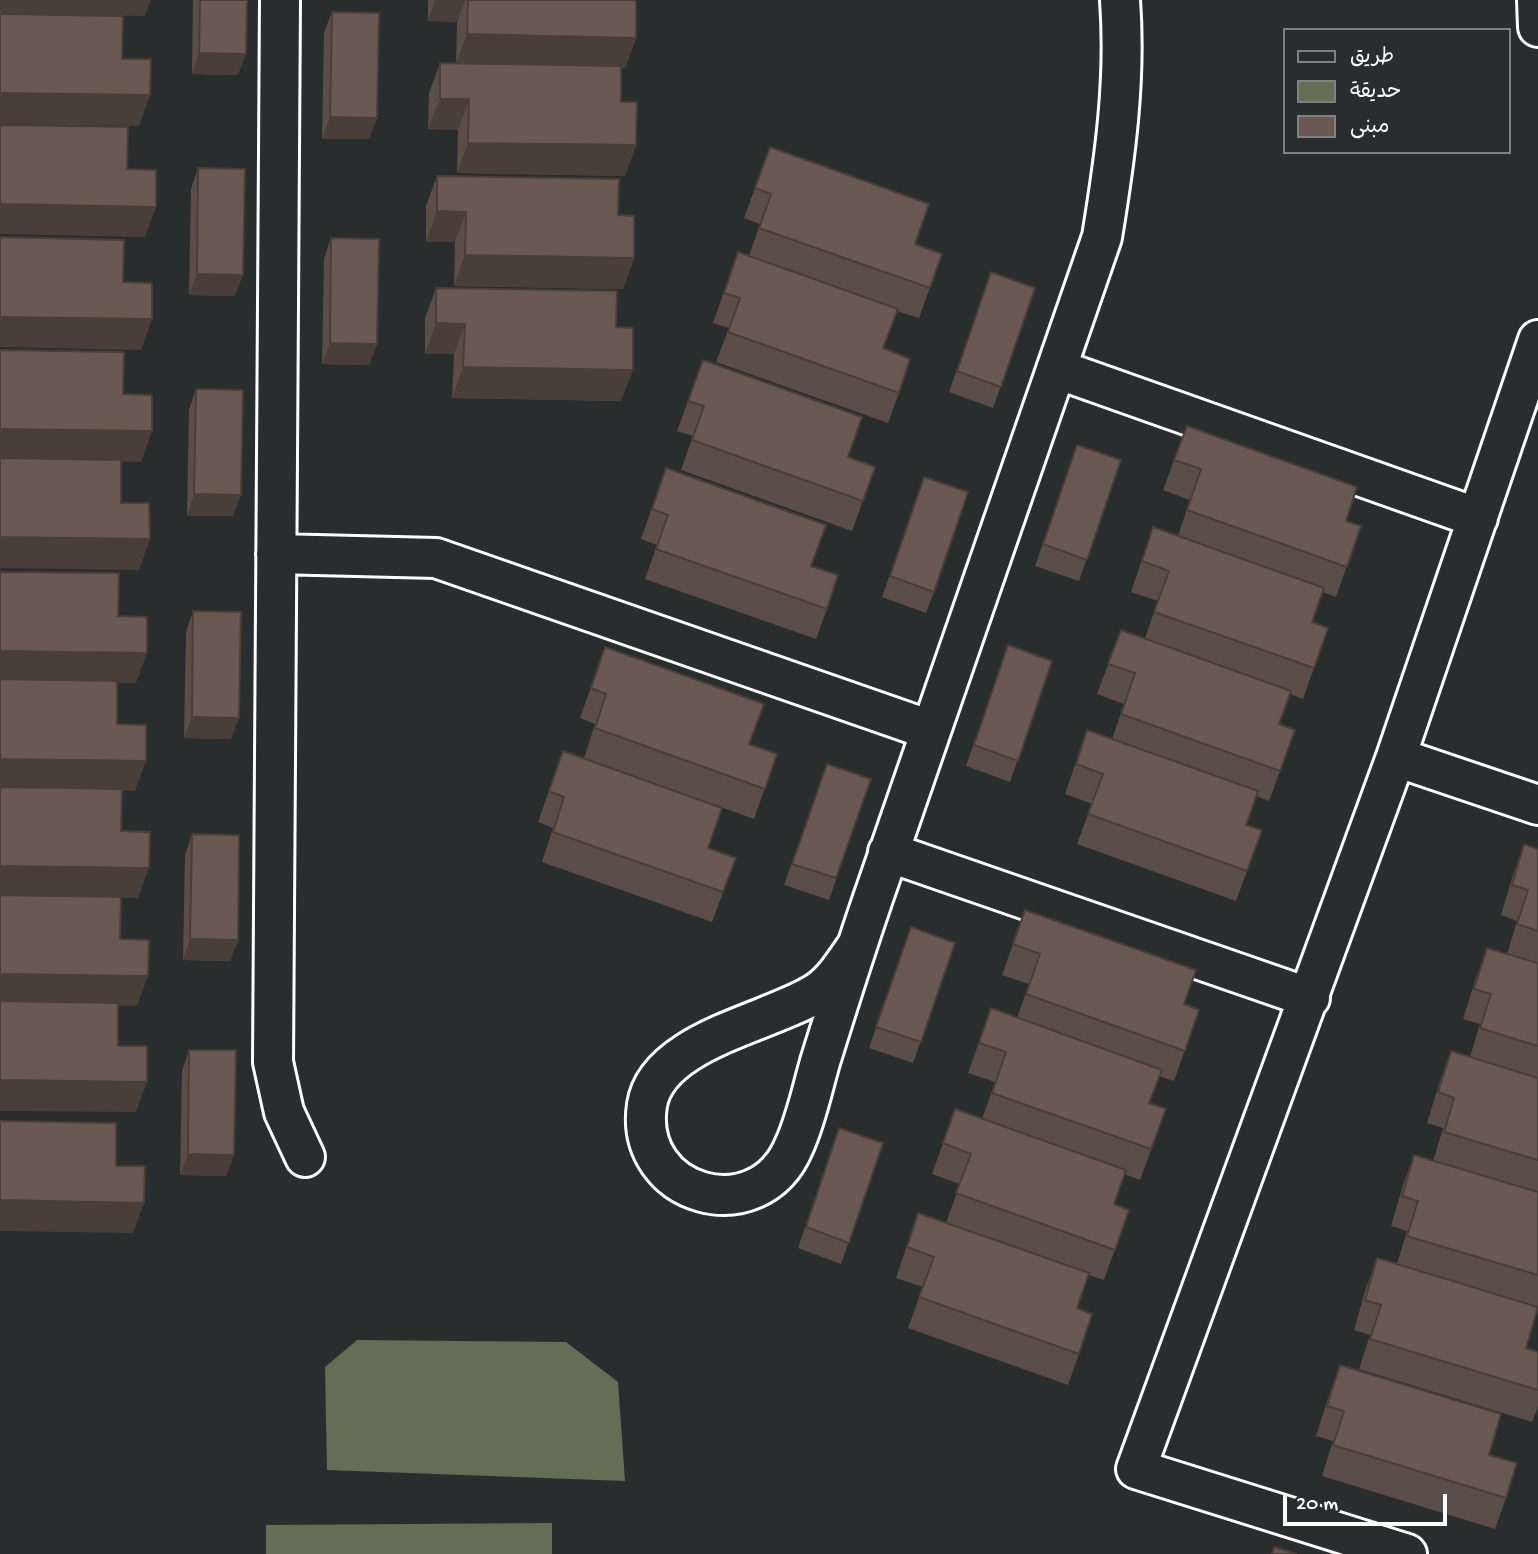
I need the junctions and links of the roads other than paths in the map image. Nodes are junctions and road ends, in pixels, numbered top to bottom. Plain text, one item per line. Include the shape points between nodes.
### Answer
1 (280, 0) edge
2 (1120, 0) edge
3 (1536, 0) edge
4 (1538, 27) edge
5 (1538, 340) edge
6 (1056, 369) junction
7 (1478, 518) junction
8 (276, 554) junction
9 (930, 730) junction
10 (1396, 757) junction
11 (1538, 805) edge
12 (888, 852) junction
13 (856, 947) junction
14 (1310, 998) junction
15 (305, 1157) dead end
16 (1407, 1554) edge

1 - 8 street
2 - 6 street via 1123,41 1118,144 1102,237
3 - 4 street
5 - 7 street
6 - 7 street
6 - 9 street
7 - 10 street
8 - 9 street via 436,558
8 - 15 street via 272,1062 284,1112
9 - 12 street
10 - 11 street
10 - 14 street
12 - 13 street
12 - 14 street
13 - 13 street via 793,1149 772,1177 745,1193 717,1198 671,1176 655,1154 648,1132 647,1103 659,1077 676,1058 818,992
14 - 16 street via 1136,1469

